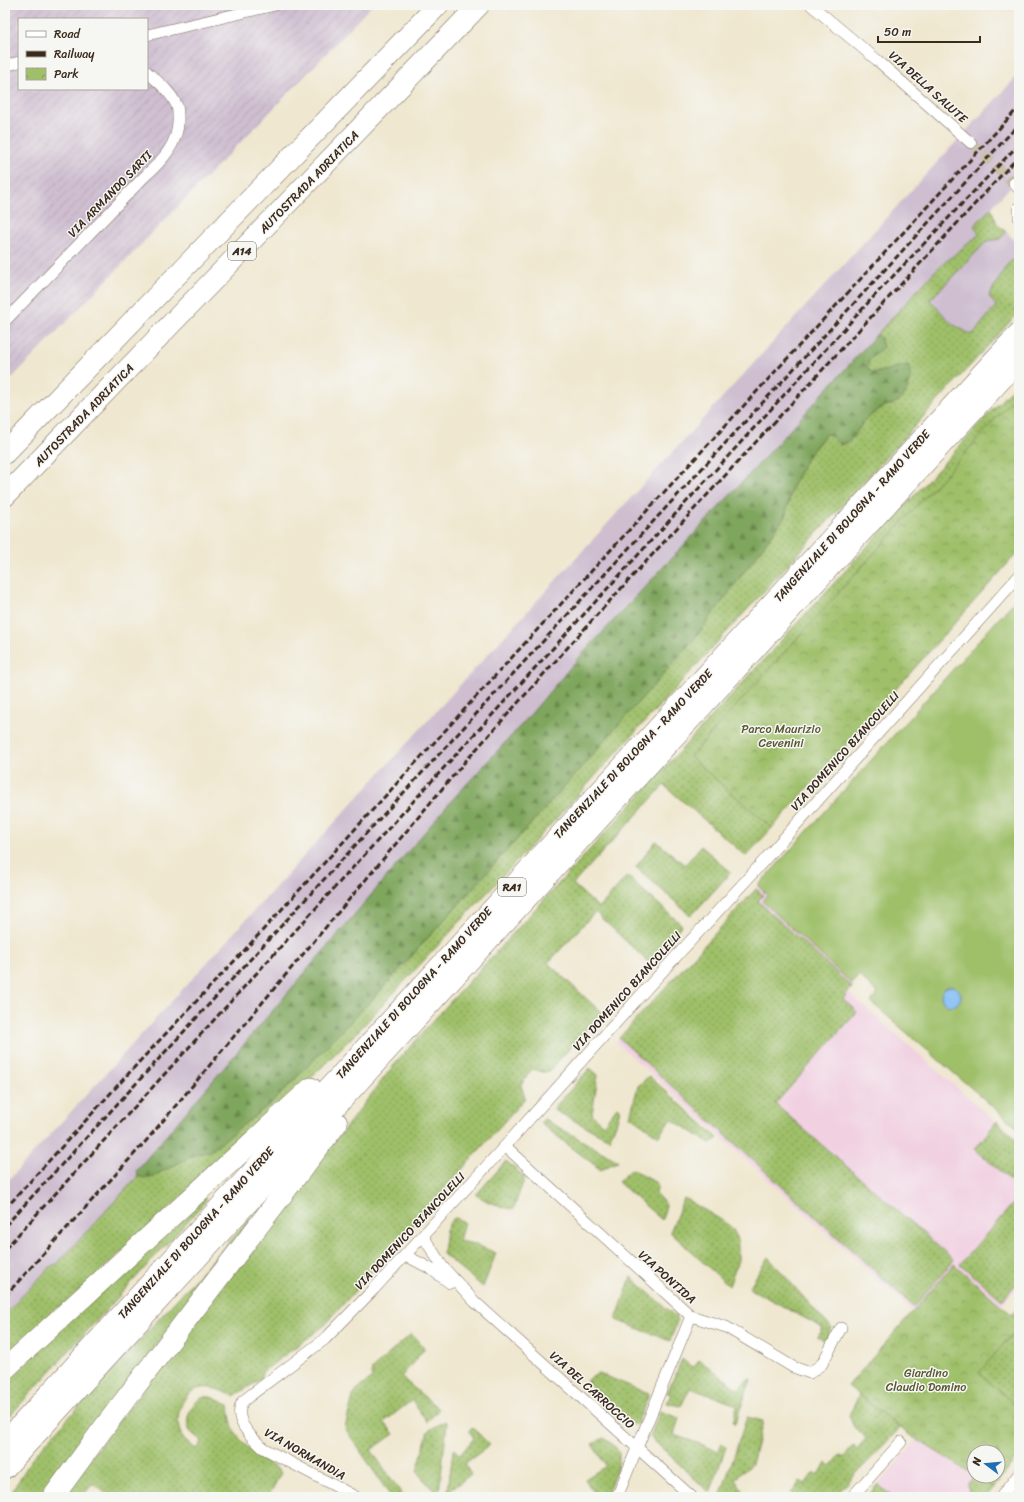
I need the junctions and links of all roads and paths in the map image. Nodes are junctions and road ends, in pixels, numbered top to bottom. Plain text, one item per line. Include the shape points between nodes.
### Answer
1 (275, 5) edge
2 (438, 5) edge
3 (479, 5) edge
4 (812, 5) edge
5 (148, 35) edge
6 (18, 62) edge
7 (5, 66) edge
8 (148, 73) edge
9 (971, 143) tunnel mouth
10 (1019, 207) edge
11 (1019, 218) edge
12 (5, 321) edge
13 (1019, 333) edge
14 (1019, 360) edge
15 (5, 453) edge
16 (5, 496) edge
17 (1019, 576) edge
18 (442, 963) junction
19 (438, 994) junction
20 (505, 1146) junction
21 (423, 1236) junction
22 (405, 1256) junction
23 (475, 1302) junction
24 (690, 1316) junction
25 (841, 1328) dead end
26 (5, 1369) edge
27 (239, 1407) joint
28 (5, 1442) edge
29 (901, 1442) dead end
30 (637, 1448) junction
31 (5, 1468) edge
32 (1019, 1474) edge
33 (53, 1497) edge
34 (356, 1497) edge
35 (617, 1497) edge
36 (692, 1497) edge
37 (852, 1497) edge
38 (1001, 1497) edge

1 - 5 street
2 - 15 highway, A14
3 - 16 highway, AUTOSTRADA ADRIATICA / A14
4 - 9 street, VIA DELLA SALUTE
6 - 7 street
8 - 12 street, VIA ARMANDO SARTI via 177,105 179,124 176,139 158,165
10 - 11 street
13 - 18 highway, TANGENZIALE DI BOLOGNA - RAMO VERDE / RA1
14 - 19 highway, TANGENZIALE DI BOLOGNA - RAMO VERDE / RA1
17 - 20 street, VIA DOMENICO BIANCOLELLI
18 - 26 highway via 302,1096
18 - 28 highway, TANGENZIALE DI BOLOGNA - RAMO VERDE / RA1
19 - 31 highway, TANGENZIALE DI BOLOGNA - RAMO VERDE / RA1
19 - 33 highway via 346,1110
20 - 21 street, VIA DOMENICO BIANCOLELLI
20 - 24 street, VIA PONTIDA
21 - 22 street, VIA DOMENICO BIANCOLELLI
21 - 23 street, VIA DEL CARROCCIO via 442,1266
22 - 23 street, VIA DEL CARROCCIO via 431,1269
22 - 27 street, VIA DOMENICO BIANCOLELLI via 330,1335 243,1400
23 - 30 street, VIA DEL CARROCCIO
24 - 25 street, VIA PONTIDA via 726,1327 793,1368 810,1373 822,1364
24 - 30 street
27 - 34 street, VIA NORMANDIA via 239,1416 245,1429 263,1448
29 - 37 street
30 - 35 street
30 - 36 street, VIA DEL CARROCCIO
32 - 38 street

